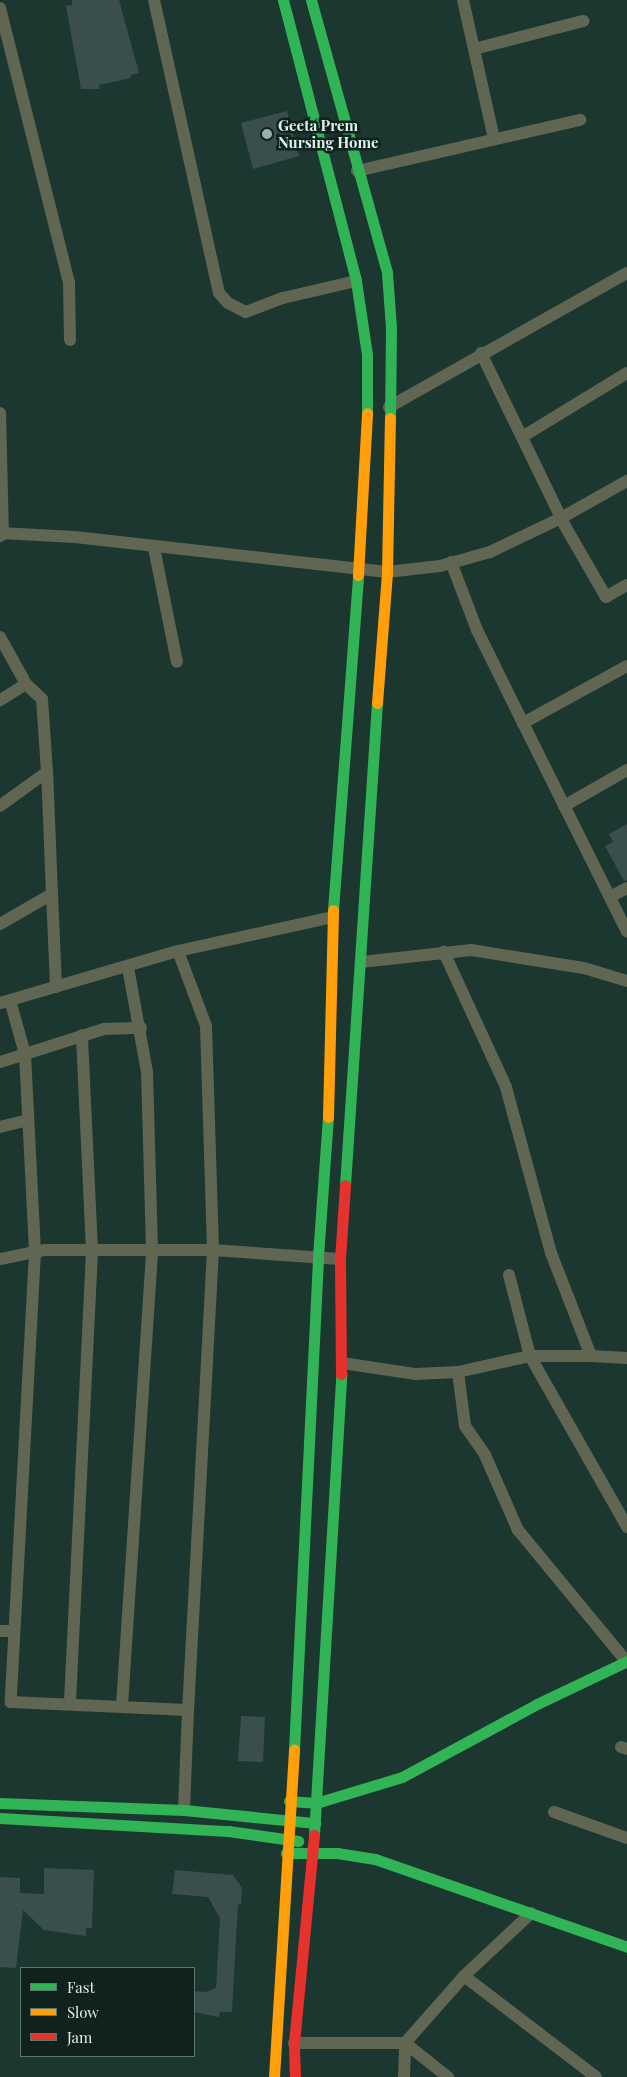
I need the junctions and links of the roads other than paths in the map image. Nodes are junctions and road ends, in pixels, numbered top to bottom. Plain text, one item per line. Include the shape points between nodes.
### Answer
1 (154, 0) edge
2 (283, 0) edge
3 (311, 0) edge
4 (463, 0) edge
5 (0, 8) edge
6 (583, 21) dead end
7 (474, 49) junction
8 (580, 120) dead end
9 (494, 139) junction
10 (357, 171) junction
11 (627, 273) edge
12 (356, 281) junction
13 (70, 340) dead end
14 (481, 353) junction
15 (627, 374) edge
16 (389, 407) junction
17 (1, 418) edge
18 (522, 437) junction
19 (627, 481) edge
20 (561, 518) junction
21 (1, 534) edge
22 (154, 548) junction
23 (452, 562) junction
24 (360, 569) junction
25 (387, 572) junction
26 (627, 585) edge
27 (0, 637) edge
28 (178, 662) dead end
29 (627, 666) edge
30 (26, 684) junction
31 (0, 700) edge
32 (523, 723) junction
33 (627, 770) edge
34 (47, 772) junction
35 (0, 806) edge
36 (564, 806) junction
37 (627, 888) edge
38 (52, 894) junction
39 (610, 897) junction
40 (332, 917) junction
41 (0, 924) edge
42 (627, 932) edge
43 (178, 951) junction
44 (444, 952) junction
45 (362, 962) junction
46 (128, 967) junction
47 (627, 981) edge
48 (56, 987) junction
49 (5, 1001) edge
50 (141, 1028) junction
51 (82, 1035) junction
52 (25, 1054) junction
53 (0, 1062) edge
54 (28, 1120) junction
55 (0, 1127) edge
56 (92, 1250) junction
57 (152, 1250) junction
58 (213, 1250) junction
59 (35, 1252) junction
60 (318, 1256) junction
61 (340, 1258) junction
62 (0, 1259) edge
63 (509, 1274) dead end
64 (530, 1356) junction
65 (591, 1356) junction
66 (627, 1358) edge
67 (342, 1363) junction
68 (458, 1372) junction
69 (627, 1527) edge
70 (0, 1631) edge
71 (13, 1631) junction
72 (627, 1661) edge
73 (5, 1702) edge
74 (70, 1702) junction
75 (122, 1705) junction
76 (188, 1710) junction
77 (289, 1801) junction
78 (0, 1803) edge
79 (316, 1803) junction
80 (184, 1810) junction
81 (554, 1812) dead end
82 (0, 1818) edge
83 (288, 1820) junction
84 (315, 1823) junction
85 (627, 1838) edge
86 (287, 1840) junction
87 (312, 1848) junction
88 (286, 1853) junction
89 (530, 1913) junction
90 (627, 1947) edge
91 (464, 1976) junction
92 (405, 2042) junction
93 (294, 2043) junction
94 (274, 2077) edge
95 (295, 2077) edge
96 (404, 2077) edge
97 (448, 2077) edge
98 (596, 2077) edge

1 - 12 street via 219,293 228,303 246,312 283,298
2 - 12 street
3 - 10 street
4 - 7 street
5 - 13 street via 68,282
6 - 7 street
7 - 9 street
8 - 9 street
9 - 10 street
10 - 16 street via 387,273 391,328
11 - 14 street
12 - 24 street via 366,355 367,452
14 - 16 street
14 - 18 street
15 - 18 street
16 - 25 street
17 - 21 street
18 - 20 street
19 - 20 street
20 - 23 street via 490,552
20 - 26 street via 606,596
21 - 22 street via 75,537
22 - 24 street
22 - 28 street
23 - 25 street
23 - 32 street via 477,630
24 - 25 street
24 - 40 street via 342,752
25 - 45 street via 362,901
27 - 30 street
29 - 32 street
30 - 31 street
30 - 34 street via 42,699
32 - 36 street
33 - 36 street
34 - 35 street
34 - 38 street
36 - 39 street
37 - 39 street
38 - 41 street
38 - 48 street
39 - 42 street
40 - 43 street
40 - 60 street via 328,1139
43 - 46 street
43 - 58 street via 206,1026
44 - 45 street
44 - 47 street via 471,950 584,968
44 - 65 street via 506,1087 551,1252
45 - 61 street
46 - 48 street
46 - 50 street
48 - 49 street
49 - 52 street
50 - 51 street via 104,1029
50 - 57 street via 147,1072
51 - 52 street
51 - 56 street
52 - 53 street
52 - 54 street
54 - 55 street
54 - 59 street
56 - 57 street
56 - 59 street
56 - 74 street
57 - 58 street
57 - 75 street
58 - 60 street
58 - 76 street
59 - 62 street
59 - 71 street
60 - 61 street
60 - 77 street via 312,1430
61 - 67 street
63 - 64 street
64 - 65 street
64 - 68 street
64 - 69 street
65 - 66 street
67 - 68 street via 416,1374
67 - 79 street
68 - 72 street via 465,1426 485,1455 518,1530
70 - 71 street
71 - 73 street
72 - 79 street via 537,1704 402,1777
73 - 74 street
74 - 75 street
75 - 76 street
76 - 80 street
77 - 79 street
77 - 83 street
78 - 80 street
79 - 84 street
80 - 83 street
81 - 85 street
82 - 86 street via 228,1831
83 - 84 street
83 - 86 street
84 - 87 street
86 - 87 street
86 - 88 street
87 - 88 street
87 - 89 street via 375,1859
87 - 93 street
88 - 94 street
89 - 90 street
89 - 91 street
91 - 92 street
91 - 98 street
92 - 93 street
92 - 96 street
92 - 97 street
93 - 95 street

